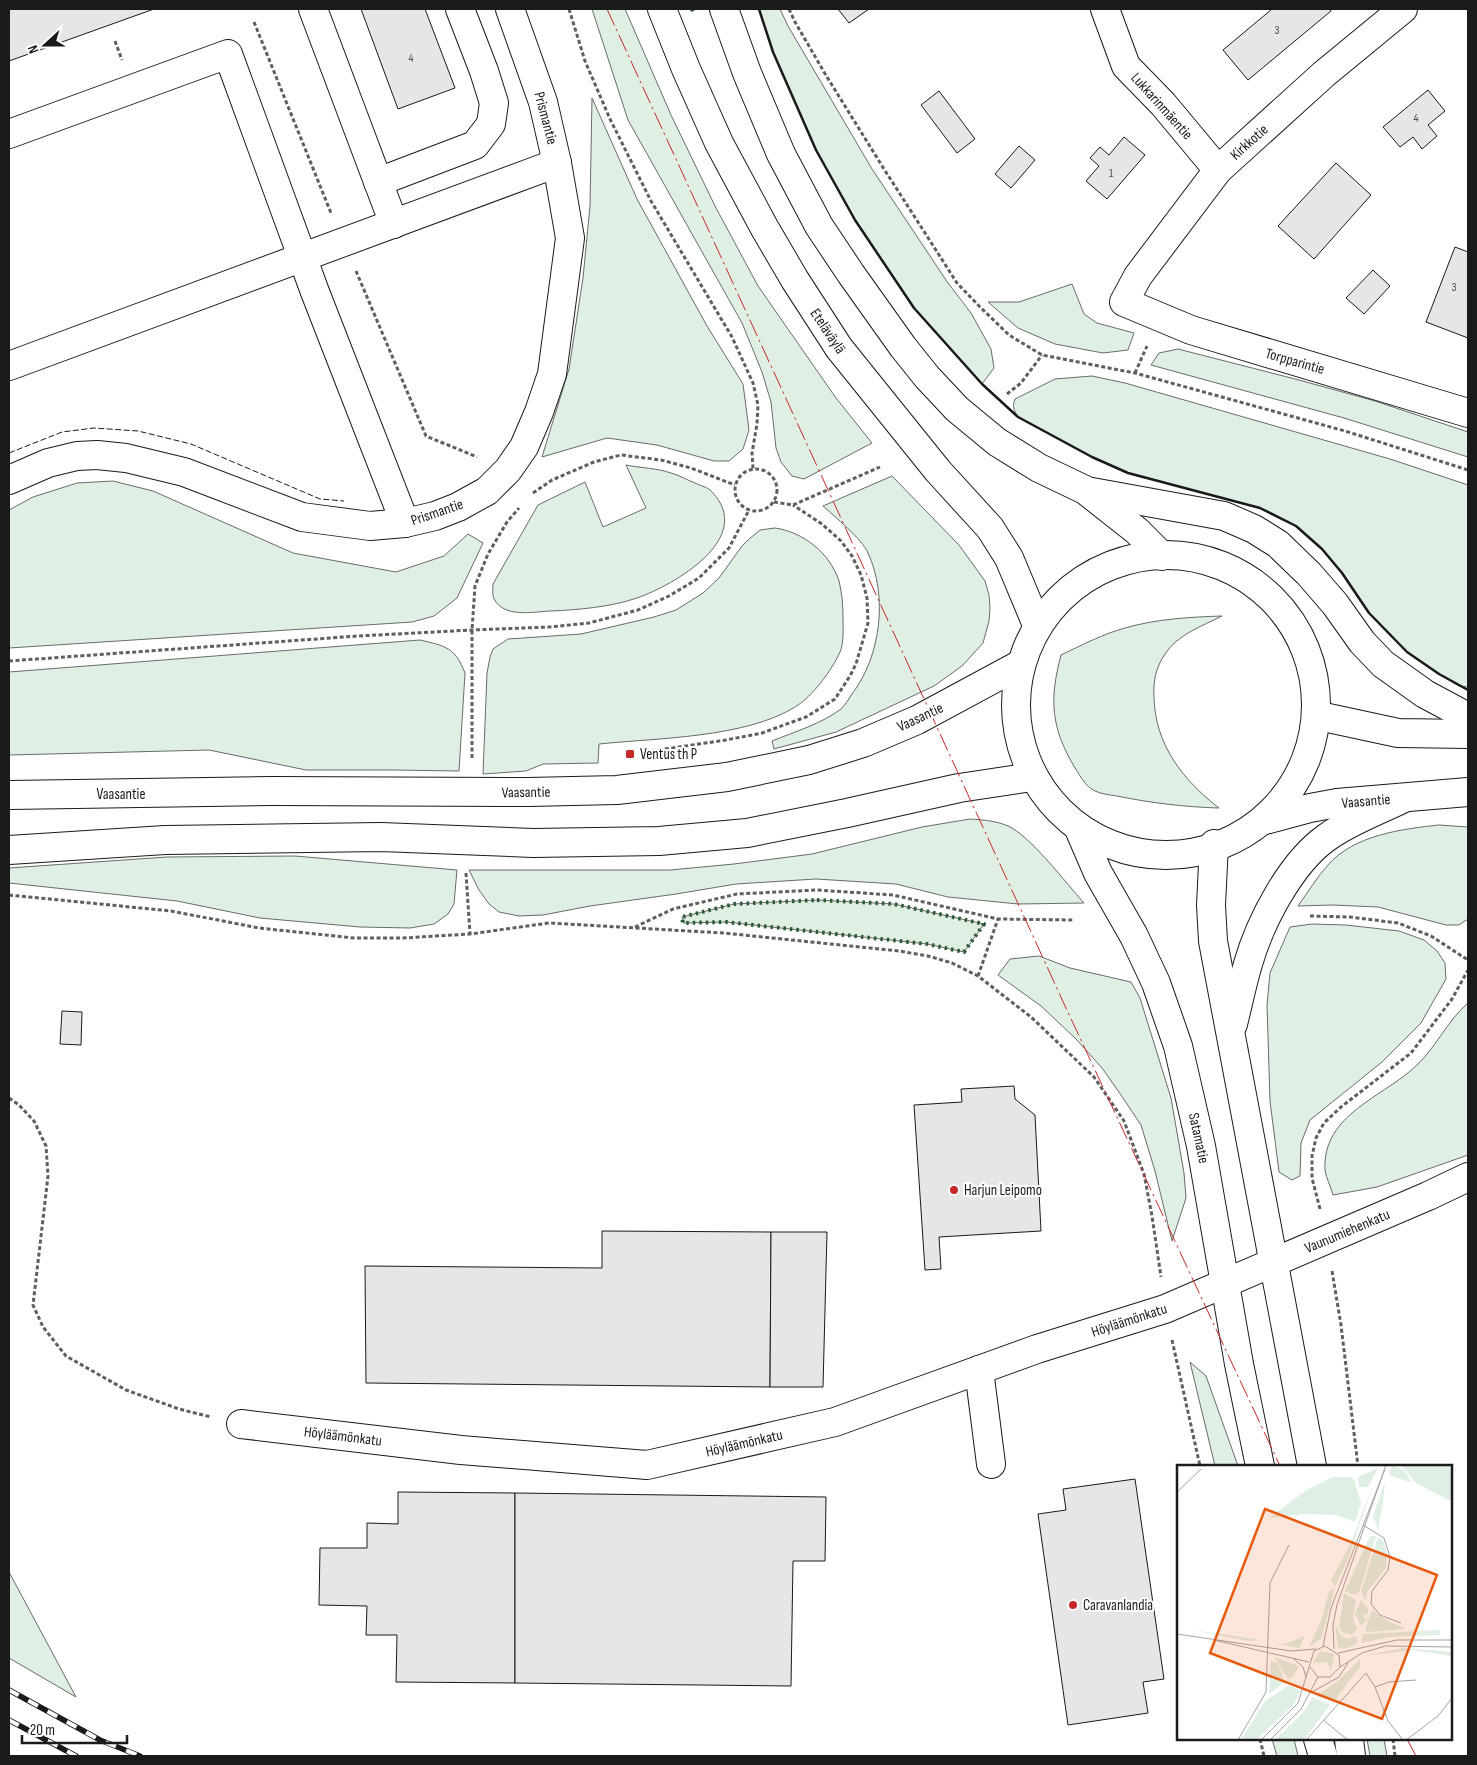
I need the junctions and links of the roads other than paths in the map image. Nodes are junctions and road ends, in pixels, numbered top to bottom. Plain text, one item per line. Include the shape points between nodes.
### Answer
1 (312, 9) edge
2 (460, 9) edge
3 (510, 9) edge
4 (662, 9) edge
5 (724, 9) edge
6 (1105, 9) edge
7 (1403, 9) edge
8 (9, 134) edge
9 (557, 163) junction
10 (1218, 170) junction
11 (378, 182) junction
12 (394, 224) junction
13 (303, 257) junction
14 (1124, 302) joint
15 (9, 366) edge
16 (1468, 413) edge
17 (9, 480) edge
18 (1086, 490) junction
19 (405, 523) junction
20 (1162, 556) junction
21 (1037, 625) junction
22 (1019, 665) junction
23 (1319, 716) junction
24 (1468, 717) edge
25 (1468, 734) edge
26 (1032, 777) junction
27 (1468, 792) edge
28 (9, 795) edge
29 (1406, 798) junction
30 (1265, 820) junction
31 (1079, 829) junction
32 (1214, 844) junction
33 (9, 850) edge
34 (1231, 1032) junction
35 (1468, 1178) edge
36 (1274, 1261) junction
37 (1224, 1283) junction
38 (979, 1370) junction
39 (241, 1424) road end
40 (991, 1464) dead end
41 (1260, 1465) edge
42 (1312, 1465) edge
43 (1318, 1740) edge
44 (1349, 1740) edge
45 (1323, 1756) edge
46 (1350, 1756) edge

1 - 11 main road
2 - 11 main road via 494,103 491,124 475,145
3 - 9 main road, Prismantie via 543,102
4 - 21 main road, Eteläväylä via 719,142 794,280 838,348 938,471 990,528 1009,558
5 - 18 main road via 781,154 820,226 903,347 957,409 997,442 1039,468
6 - 10 main road, Lukkarinmäentie via 1126,66
7 - 10 main road, Kirkkotie via 1324,74
8 - 13 main road via 228,54
9 - 12 main road
9 - 19 main road, Prismantie via 570,238 552,374 539,412 524,446 508,470 487,491 435,516
10 - 14 main road, Kirkkotie via 1138,276
11 - 12 main road
12 - 13 main road
13 - 15 main road
13 - 19 main road
14 - 16 main road, Torpparintie via 1191,330
17 - 19 main road, Prismantie via 48,463 77,456 126,458 184,472 302,517 370,526
18 - 20 main road
18 - 24 main road via 1224,516 1254,529 1278,544 1308,574 1383,664 1425,694
20 - 21 main road via 1133,560 1083,580 1052,604
20 - 23 main road via 1201,561 1239,576 1262,588 1280,604 1294,624 1314,672
21 - 22 main road
22 - 26 main road via 1017,727
22 - 28 main road, Vaasantie via 917,720 863,742 809,760 726,777 617,790
23 - 25 main road via 1398,733
23 - 30 main road via 1305,764 1291,789
26 - 31 main road via 1042,796
26 - 33 main road via 959,788 747,832 659,841 533,843 381,837 165,840
27 - 29 main road, Vaasantie
29 - 30 main road, Vaasantie via 1337,803
29 - 34 main road via 1325,839 1284,884 1269,910 1248,962
30 - 32 main road via 1240,836
31 - 32 main road via 1102,841 1150,852
31 - 37 main road, Satamatie via 1098,873 1156,983 1178,1046 1201,1146
32 - 34 main road via 1213,941
34 - 36 main road
35 - 36 main road, Vaunumiehenkatu
36 - 37 main road, Vaunumiehenkatu
36 - 42 main road
37 - 38 main road, Höyläämönkatu via 1165,1309
37 - 41 main road, Satamatie
38 - 39 main road, Höyläämönkatu via 835,1422 647,1465 461,1450
38 - 40 main road
43 - 45 main road
44 - 46 main road

